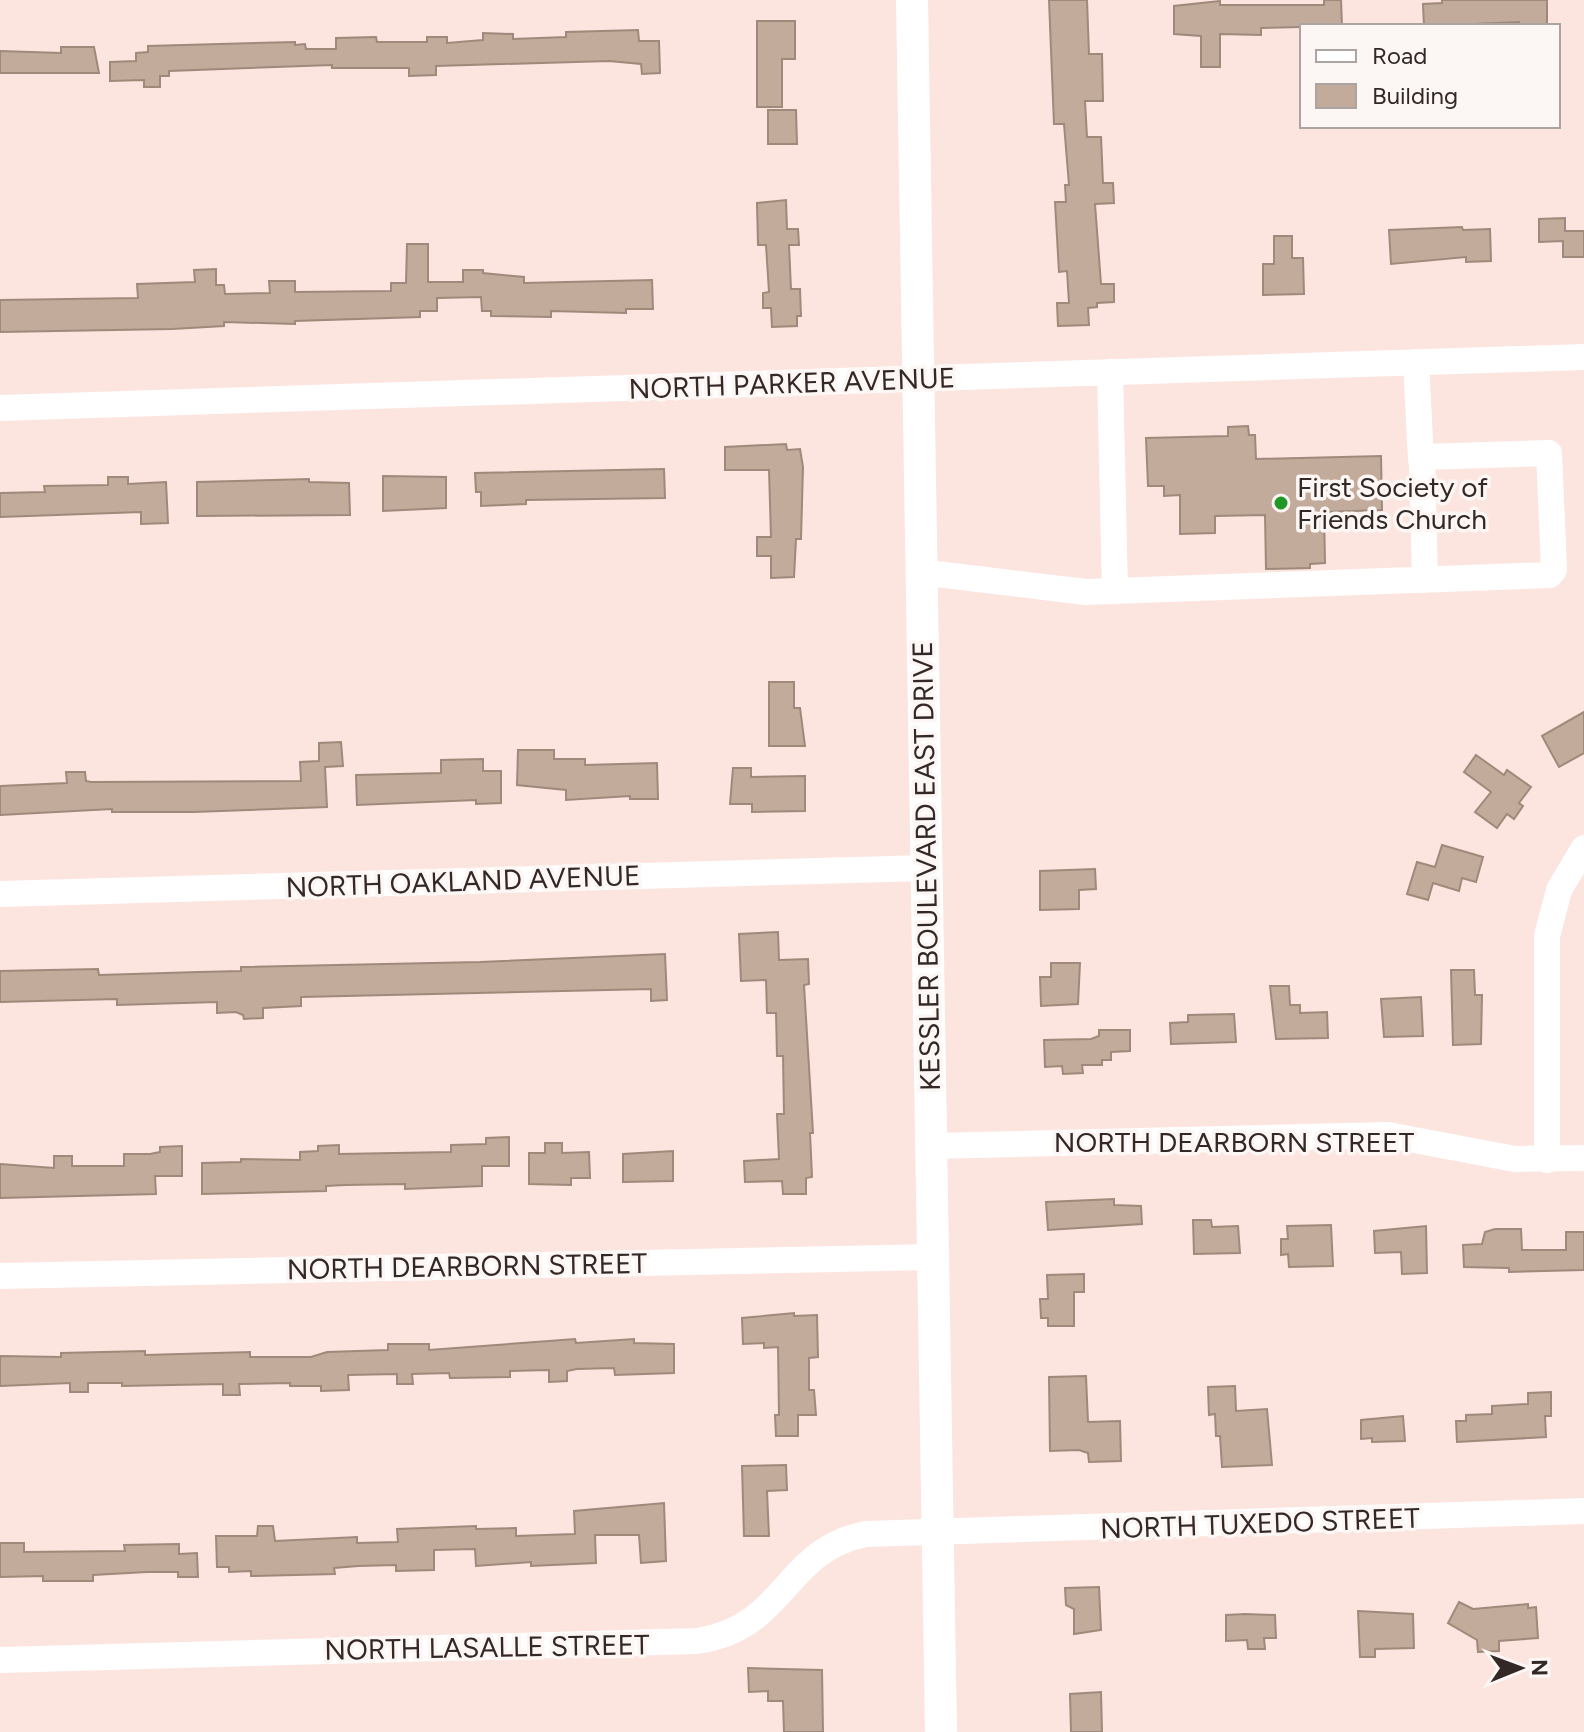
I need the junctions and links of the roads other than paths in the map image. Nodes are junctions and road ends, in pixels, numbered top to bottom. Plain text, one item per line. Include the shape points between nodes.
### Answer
1 (912, 0) edge
2 (1584, 357) edge
3 (1416, 362) junction
4 (1110, 372) junction
5 (917, 379) junction
6 (0, 408) edge
7 (1421, 460) junction
8 (920, 572) junction
9 (1425, 580) junction
10 (1115, 591) junction
11 (1584, 848) edge
12 (926, 868) junction
13 (0, 894) edge
14 (931, 1146) junction
15 (1584, 1158) edge
16 (1547, 1160) junction
17 (933, 1257) junction
18 (0, 1276) edge
19 (1584, 1511) edge
20 (937, 1534) junction
21 (0, 1660) edge
22 (941, 1732) edge

1 - 5 main road, KESSLER BOULEVARD EAST DRIVE
2 - 3 street, NORTH PARKER AVENUE
3 - 4 street, NORTH PARKER AVENUE
3 - 7 street
4 - 5 street, NORTH PARKER AVENUE
4 - 10 street
5 - 6 street, NORTH PARKER AVENUE
5 - 8 main road, KESSLER BOULEVARD EAST DRIVE
7 - 9 street
7 - 9 street via 1425,455 1549,453 1554,570 1550,575
8 - 10 street
8 - 12 main road, KESSLER BOULEVARD EAST DRIVE
9 - 10 street
11 - 16 street via 1559,890 1547,936
12 - 13 street, NORTH OAKLAND AVENUE
12 - 14 main road, KESSLER BOULEVARD EAST DRIVE
14 - 16 street, NORTH DEARBORN STREET via 1388,1135 1501,1157
14 - 17 main road, KESSLER BOULEVARD EAST DRIVE
15 - 16 street, NORTH DEARBORN STREET
17 - 18 street, NORTH DEARBORN STREET
17 - 20 main road, KESSLER BOULEVARD EAST DRIVE
19 - 20 street, NORTH TUXEDO STREET
20 - 21 street, NORTH LASALLE STREET via 866,1534 839,1542 801,1568 758,1617 734,1631 697,1641
20 - 22 main road, KESSLER BOULEVARD EAST DRIVE

